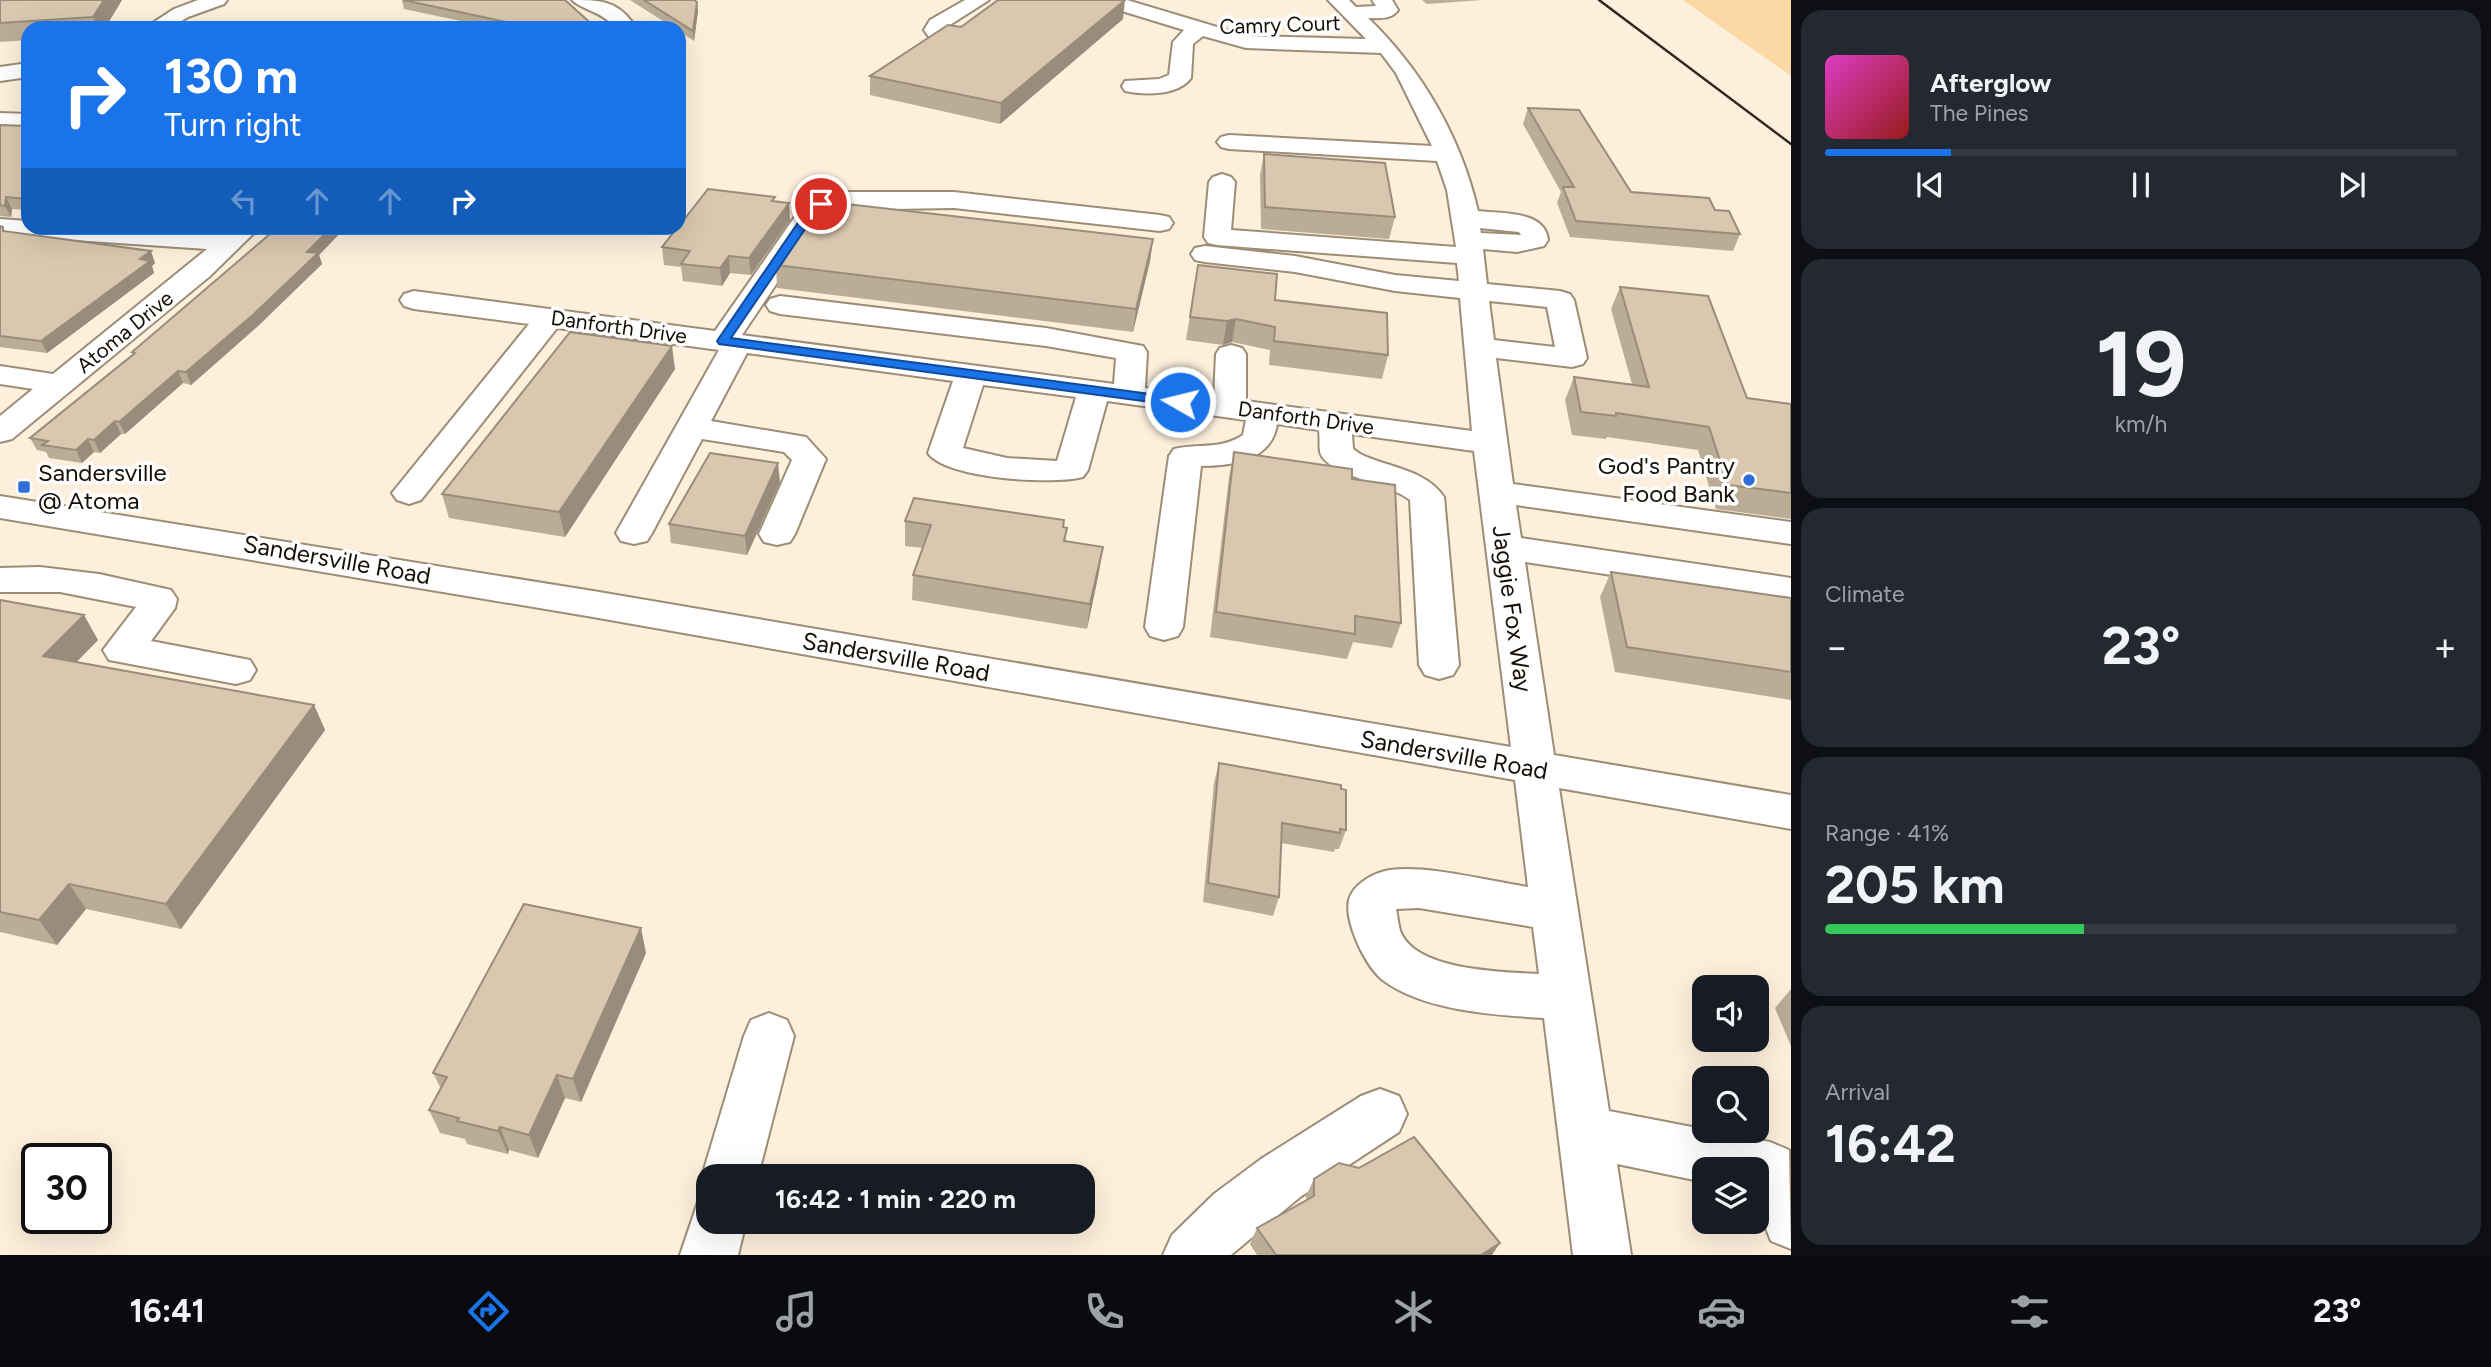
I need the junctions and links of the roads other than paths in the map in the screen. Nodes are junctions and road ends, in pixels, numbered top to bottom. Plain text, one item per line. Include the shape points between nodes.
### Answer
1 (216, 0) edge
2 (582, 0) edge
3 (979, 0) edge
4 (1106, 0) edge
5 (1382, 0) edge
6 (185, 7) edge
7 (1340, 16) edge
8 (165, 21) edge
9 (621, 21) edge
10 (1200, 27) junction
11 (939, 37) edge
12 (1385, 47) junction
13 (21, 58) edge
14 (0, 60) edge
15 (21, 71) edge
16 (0, 74) edge
17 (21, 80) edge
18 (0, 82) edge
19 (1133, 86) dead end
20 (0, 120) edge
21 (21, 121) edge
22 (1229, 142) dead end
23 (1448, 154) junction
24 (1222, 182) dead end
25 (1160, 223) dead end
26 (0, 227) edge
27 (21, 228) edge
28 (238, 235) edge
29 (1468, 238) junction
30 (1205, 254) dead end
31 (1474, 290) junction
32 (414, 300) dead end
33 (780, 305) dead end
34 (549, 318) junction
35 (731, 342) junction
36 (1480, 347) junction
37 (1231, 354) dead end
38 (971, 374) junction
39 (0, 375) edge
40 (60, 384) junction
41 (1094, 390) junction
42 (1129, 395) junction
43 (1247, 411) junction
44 (1335, 422) junction
45 (692, 428) junction
46 (0, 432) edge
47 (1490, 443) junction
48 (1496, 492) junction
49 (410, 493) dead end
50 (0, 506) edge
51 (1791, 533) edge
52 (634, 534) dead end
53 (777, 534) dead end
54 (1504, 547) junction
55 (0, 580) edge
56 (1791, 590) edge
57 (1164, 627) dead end
58 (1440, 665) dead end
59 (236, 670) dead end
60 (1534, 769) junction
61 (1791, 812) edge
62 (1554, 911) junction
63 (1566, 997) junction
64 (769, 1036) dead end
65 (1380, 1114) dead end
66 (1585, 1132) junction
67 (733, 1164) edge
68 (1791, 1221) edge
69 (715, 1234) edge
70 (709, 1255) edge
71 (1192, 1255) edge
72 (1602, 1255) edge

1 - 6 street
2 - 9 street via 606,8
3 - 11 street via 937,24 934,30
4 - 10 street
5 - 7 street, Camry Court via 1388,9 1385,12
6 - 8 street
7 - 10 street, Camry Court
7 - 12 street, Jaggie Fox Way
10 - 12 street via 1246,41
10 - 19 street via 1183,42 1180,78 1162,86
12 - 23 street, Jaggie Fox Way via 1406,72
13 - 14 street
15 - 16 street
17 - 18 street
20 - 21 street
22 - 23 street
23 - 29 street, Jaggie Fox Way
24 - 29 street via 1217,237
25 - 35 street via 954,200 821,204 810,214
26 - 27 street
28 - 40 street, Atoma Drive
29 - 31 street, Jaggie Fox Way
30 - 31 street via 1295,264 1395,283
31 - 36 street, Jaggie Fox Way
31 - 36 street via 1560,300 1572,358
32 - 34 street, Danforth Drive
33 - 42 street via 1132,352
34 - 35 street, Danforth Drive
34 - 49 street
35 - 38 street, Danforth Drive
35 - 45 street
36 - 47 street, Jaggie Fox Way
37 - 43 street
38 - 41 street, Danforth Drive
38 - 41 street via 945,453 974,463 1037,473 1071,470
39 - 40 street
40 - 46 street, Atoma Drive
41 - 42 street, Danforth Drive
42 - 43 street, Danforth Drive
43 - 44 street, Danforth Drive
43 - 57 street via 1259,439 1246,450 1220,457 1186,457
44 - 47 street, Danforth Drive
44 - 58 street via 1337,453 1349,463 1406,480 1427,497
45 - 52 street
45 - 53 street via 794,444 809,459
47 - 48 street, Jaggie Fox Way
48 - 51 street
48 - 54 street, Jaggie Fox Way
50 - 60 street, Sandersville Road via 593,604
54 - 56 street
54 - 60 street, Jaggie Fox Way
55 - 59 street via 76,580 158,599 123,650
60 - 61 street, Sandersville Road
60 - 62 street, Jaggie Fox Way
62 - 63 street, Jaggie Fox Way
62 - 63 street via 1419,889 1389,889 1372,901 1375,931 1388,955 1409,974 1478,990
63 - 66 street, Jaggie Fox Way
64 - 67 street
65 - 71 street via 1259,1192
66 - 68 street via 1770,1169
66 - 72 street, Jaggie Fox Way
69 - 70 street

